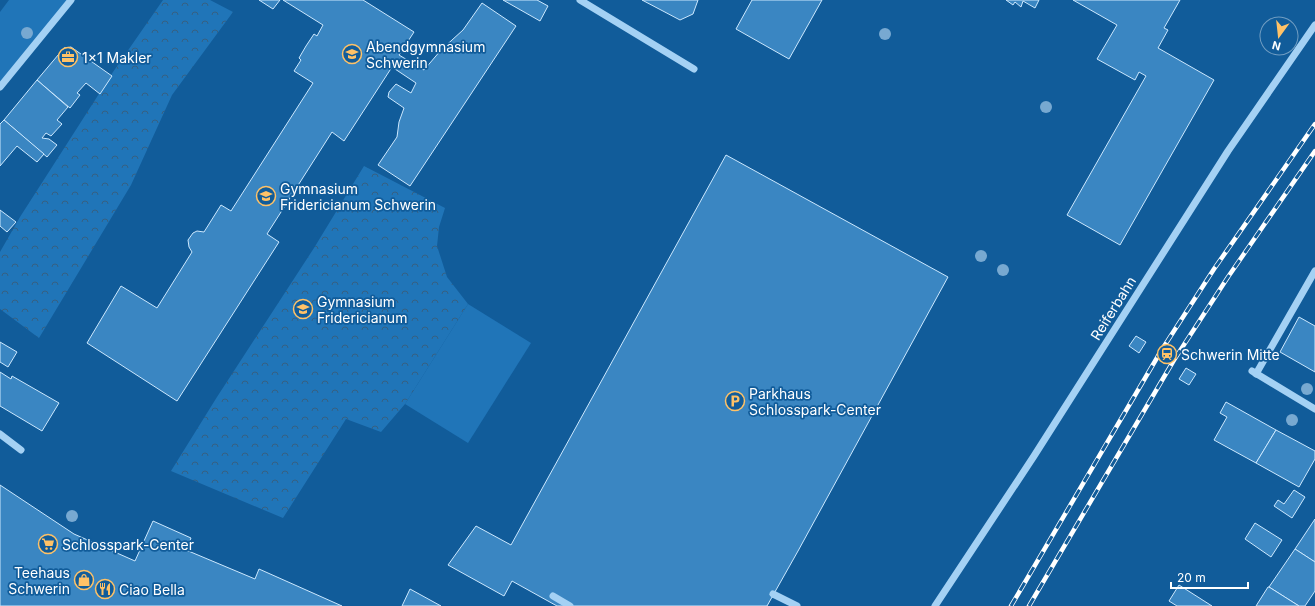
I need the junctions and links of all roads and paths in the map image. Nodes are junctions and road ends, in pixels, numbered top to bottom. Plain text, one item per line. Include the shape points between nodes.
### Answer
1 (71, 0) edge
2 (580, 0) edge
3 (1315, 25) edge
4 (694, 69) dead end
5 (0, 87) edge
6 (1315, 271) edge
7 (1315, 409) edge
8 (0, 434) edge
9 (21, 450) dead end
10 (773, 594) dead end
11 (553, 596) dead end
12 (570, 606) edge
13 (797, 606) edge
14 (935, 606) edge

1 - 5 street
2 - 4 street
3 - 14 street, Reiferbahn via 1228,150 1034,456
6 - 7 street via 1254,373
8 - 9 street
10 - 13 street
11 - 12 street

